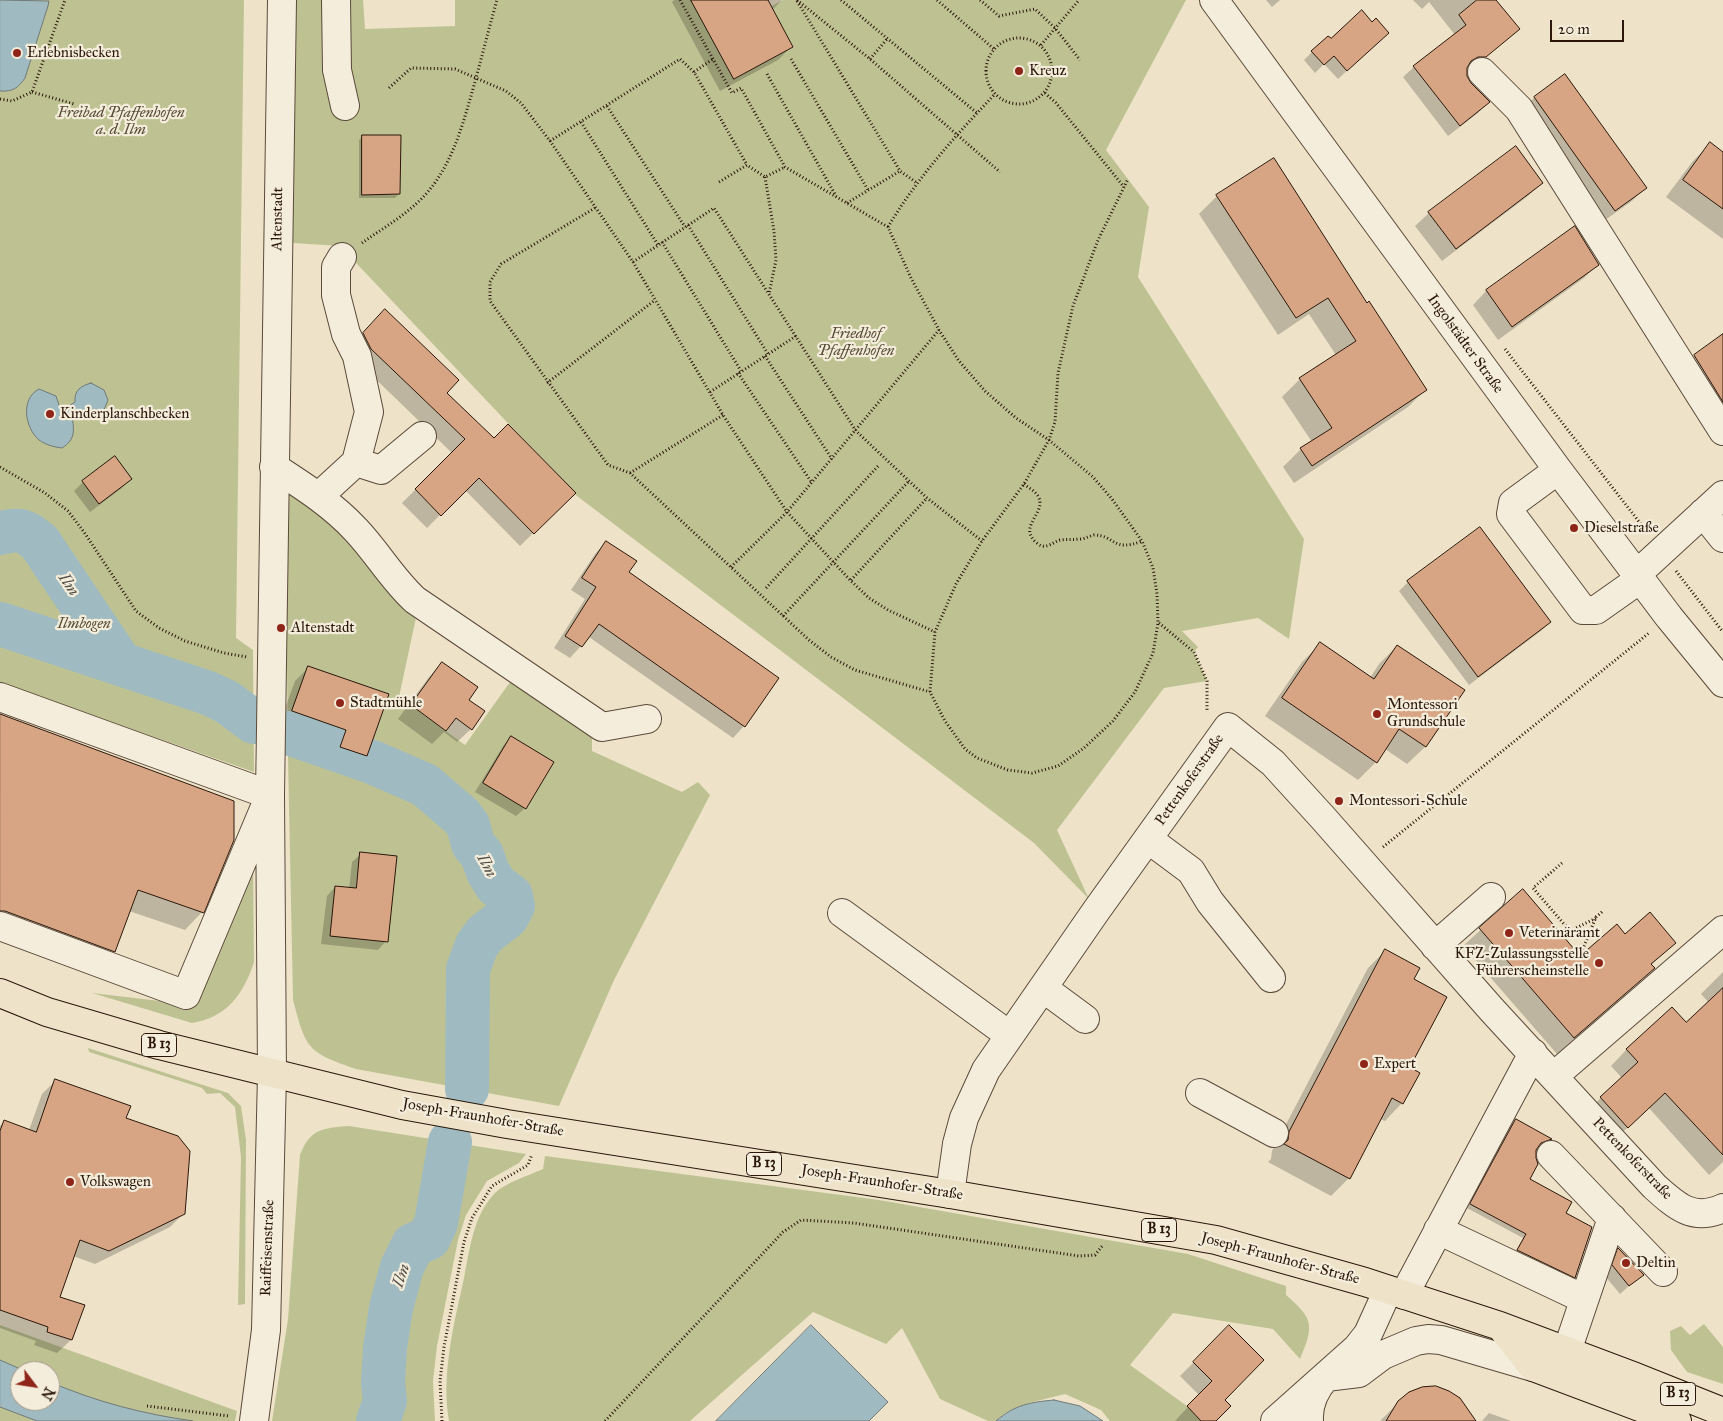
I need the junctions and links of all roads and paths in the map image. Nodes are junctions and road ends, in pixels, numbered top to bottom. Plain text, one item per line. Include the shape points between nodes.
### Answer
1 (65, 0) edge
2 (282, 0) edge
3 (336, 0) edge
4 (497, 0) edge
5 (680, 0) edge
6 (797, 0) edge
7 (841, 0) edge
8 (937, 0) edge
9 (980, 0) edge
10 (1079, 0) edge
11 (1214, 0) edge
12 (1055, 28) junction
13 (887, 39) junction
14 (1041, 44) junction
15 (994, 49) junction
16 (713, 59) junction
17 (791, 59) dead end
18 (870, 59) junction
19 (1080, 60) dead end
20 (694, 72) junction
21 (1482, 72) dead end
22 (767, 74) dead end
23 (476, 79) junction
24 (389, 88) dead end
25 (32, 92) junction
26 (1045, 93) junction
27 (995, 94) junction
28 (0, 99) edge
29 (74, 104) dead end
30 (607, 105) junction
31 (345, 106) dead end
32 (977, 113) junction
33 (581, 122) junction
34 (958, 135) junction
35 (550, 141) junction
36 (747, 165) junction
37 (785, 167) junction
38 (900, 171) junction
39 (1000, 172) dead end
40 (765, 177) junction
41 (1128, 179) dead end
42 (719, 182) dead end
43 (917, 183) junction
44 (1124, 187) junction
45 (868, 190) junction
46 (836, 197) junction
47 (847, 203) junction
48 (595, 208) junction
49 (686, 226) junction
50 (888, 227) junction
51 (662, 242) junction
52 (658, 245) junction
53 (342, 257) joint
54 (633, 262) junction
55 (769, 295) junction
56 (655, 300) junction
57 (939, 330) junction
58 (796, 336) junction
59 (766, 355) junction
60 (740, 372) junction
61 (547, 383) junction
62 (710, 392) junction
63 (723, 415) junction
64 (856, 431) junction
65 (1723, 431) edge
66 (422, 436) dead end
67 (1049, 440) junction
68 (832, 459) junction
69 (356, 462) junction
70 (879, 464) dead end
71 (0, 467) edge
72 (274, 467) junction
73 (1558, 470) junction
74 (630, 473) junction
75 (909, 481) junction
76 (812, 483) junction
77 (1024, 484) junction
78 (1723, 495) edge
79 (319, 496) junction
80 (927, 498) junction
81 (787, 512) junction
82 (1703, 513) junction
83 (812, 538) junction
84 (1723, 538) edge
85 (982, 541) junction
86 (1142, 541) junction
87 (833, 561) junction
88 (731, 567) junction
89 (1639, 577) junction
90 (850, 580) junction
91 (766, 588) dead end
92 (783, 616) junction
93 (1158, 623) junction
94 (1655, 628) dead end
95 (935, 632) junction
96 (272, 659) junction
97 (1723, 683) edge
98 (930, 692) junction
99 (0, 698) edge
100 (1207, 710) dead end
101 (647, 719) dead end
102 (270, 795) junction
103 (1148, 839) junction
104 (1562, 863) dead end
105 (1363, 864) junction
106 (1491, 896) dead end
107 (1603, 911) dead end
108 (842, 913) dead end
109 (1596, 917) junction
110 (0, 926) edge
111 (1723, 930) edge
112 (1570, 931) junction
113 (1588, 937) junction
114 (1435, 946) junction
115 (1580, 956) dead end
116 (1271, 978) dead end
117 (1043, 988) junction
118 (0, 993) edge
119 (1085, 1018) dead end
120 (1009, 1035) junction
121 (1533, 1054) junction
122 (272, 1074) junction
123 (1554, 1076) junction
124 (1200, 1093) dead end
125 (539, 1129) junction
126 (1274, 1133) dead end
127 (1551, 1155) dead end
128 (950, 1194) junction
129 (1723, 1208) edge
130 (1612, 1218) junction
131 (1112, 1221) junction
132 (1438, 1230) junction
133 (1663, 1272) dead end
134 (1396, 1292) junction
135 (1584, 1299) junction
136 (1500, 1326) junction
137 (1567, 1351) junction
138 (1533, 1367) junction
139 (1633, 1376) junction
140 (1326, 1377) junction
141 (147, 1406) dead end
142 (1723, 1412) edge
143 (254, 1419) edge
144 (442, 1421) edge
145 (604, 1421) edge
146 (1274, 1421) edge
147 (1309, 1421) edge
148 (1677, 1421) edge

1 - 25 path
2 - 72 street, Altenstadt
3 - 31 street via 337,70
4 - 23 path
5 - 16 path
6 - 18 path
6 - 38 path
7 - 13 path
8 - 15 path
9 - 12 path via 999,16 1035,9
10 - 12 path
11 - 73 street, Ingolstädter Straße
12 - 14 path
12 - 19 path
13 - 18 path
13 - 32 path
14 - 15 path via 1017,37
14 - 26 path via 1052,62 1050,85
15 - 27 path via 986,71 988,84
16 - 20 path
16 - 37 path via 732,93 741,88
17 - 45 path
18 - 34 path
20 - 30 path via 680,58
20 - 36 path
21 - 65 street via 1519,109
22 - 46 path
23 - 24 path via 455,69 411,68
23 - 35 path via 506,91 521,103
23 - 53 path via 457,143 438,179 418,203
25 - 28 path via 12,100
25 - 29 path
26 - 27 path via 1026,104 1014,104
26 - 44 path
27 - 32 path
30 - 33 path
30 - 49 path
32 - 34 path
33 - 35 path
33 - 52 path
34 - 39 path
34 - 43 path
35 - 48 path
36 - 40 path
36 - 42 path
37 - 40 path
37 - 46 path
38 - 43 path
38 - 45 path
40 - 55 path via 776,260
41 - 44 path
43 - 50 path
44 - 67 path via 1098,240 1073,306 1058,373 1055,422
45 - 47 path
46 - 47 path
47 - 50 path
48 - 54 path
48 - 61 path via 501,264 490,282 490,301
49 - 51 path
49 - 55 path via 714,208
49 - 59 path
50 - 57 path
51 - 52 path
51 - 60 path
52 - 54 path
53 - 69 street via 336,267 336,296 346,334 358,356 369,412
54 - 56 path
55 - 58 path
56 - 61 path
56 - 62 path
57 - 64 path
57 - 67 path via 959,361 985,390 1016,418
58 - 59 path
58 - 64 path
59 - 60 path
59 - 68 path
60 - 62 path
60 - 76 path
61 - 74 path via 608,465
62 - 63 path
63 - 74 path
63 - 81 path
64 - 68 path
64 - 75 path
66 - 69 street via 381,470
67 - 77 path
67 - 86 path via 1093,477
68 - 76 path
69 - 79 street
70 - 83 path
71 - 96 path via 45,493 68,511 136,611 159,628 185,641 224,653
72 - 79 street
72 - 96 street, Altenstadt
73 - 89 street, Ingolstädter Straße
73 - 89 street via 1514,503 1511,514 1565,586 1584,610 1596,610
74 - 88 path
75 - 80 path
75 - 87 path
76 - 81 path
77 - 85 path
77 - 86 path via 1039,499 1030,532 1040,545 1096,535 1118,545
78 - 82 street
79 - 101 street via 357,531 402,588 431,612 602,727
80 - 85 path
80 - 90 path
81 - 83 path
81 - 88 path
82 - 84 street
82 - 89 street
83 - 87 path
83 - 91 path
85 - 95 path via 956,584
86 - 93 path via 1153,568
87 - 90 path
87 - 92 path
88 - 92 path
89 - 97 street, Ingolstädter Straße
90 - 95 path via 888,610
92 - 98 path via 809,640 855,670
93 - 98 path via 1153,653 1135,692 1113,722 1058,766 1032,773 1008,770 977,758 965,749 950,728
93 - 100 path via 1194,652 1207,681
94 - 105 path
95 - 98 path
96 - 102 street, Altenstadt
99 - 102 street
102 - 110 street via 186,994
102 - 122 street, Altenstadt
103 - 105 street, Pettenkoferstraße via 1228,727 1273,764
103 - 116 street via 1191,871 1210,902
103 - 117 street, Pettenkoferstraße
104 - 112 path via 1533,888
105 - 114 street, Pettenkoferstraße
106 - 114 street
107 - 109 path
108 - 120 street
109 - 112 path
109 - 113 path
111 - 123 street
112 - 113 path
113 - 115 path
114 - 121 street, Pettenkoferstraße
117 - 119 street
117 - 120 street, Pettenkoferstraße
118 - 122 main road, Joseph-Fraunhofer-Straße / B 13 via 47,1012
120 - 128 street, Pettenkoferstraße via 986,1070 964,1118
121 - 123 street, Pettenkoferstraße
121 - 132 street
122 - 125 main road, Joseph-Fraunhofer-Straße / B 13 via 402,1105
122 - 143 street, Raiffeisenstraße via 266,1330
123 - 129 street, Pettenkoferstraße via 1674,1204 1698,1214 1711,1214
124 - 126 street
125 - 128 main road, Joseph-Fraunhofer-Straße / B 13
125 - 144 path via 528,1165 492,1186 472,1218 464,1242 444,1347 440,1381
127 - 130 street
128 - 131 main road, Joseph-Fraunhofer-Straße / B 13
130 - 133 street
130 - 135 street
131 - 134 main road, Joseph-Fraunhofer-Straße / B 13 via 1216,1240
131 - 145 path via 1101,1249 1095,1255 1086,1256 854,1222 801,1220 783,1232
132 - 134 street
132 - 135 street
134 - 136 main road, Joseph-Fraunhofer-Straße / B 13
134 - 140 street via 1357,1348
135 - 137 street
136 - 137 main road, Joseph-Fraunhofer-Straße / B 13
136 - 138 main road
137 - 139 main road, Joseph-Fraunhofer-Straße / B 13
138 - 139 street
138 - 140 street via 1428,1339 1383,1355 1359,1373
138 - 148 main road
139 - 142 main road, Joseph-Fraunhofer-Straße / B 13
140 - 146 street
140 - 147 street via 1313,1396
141 - 143 path

